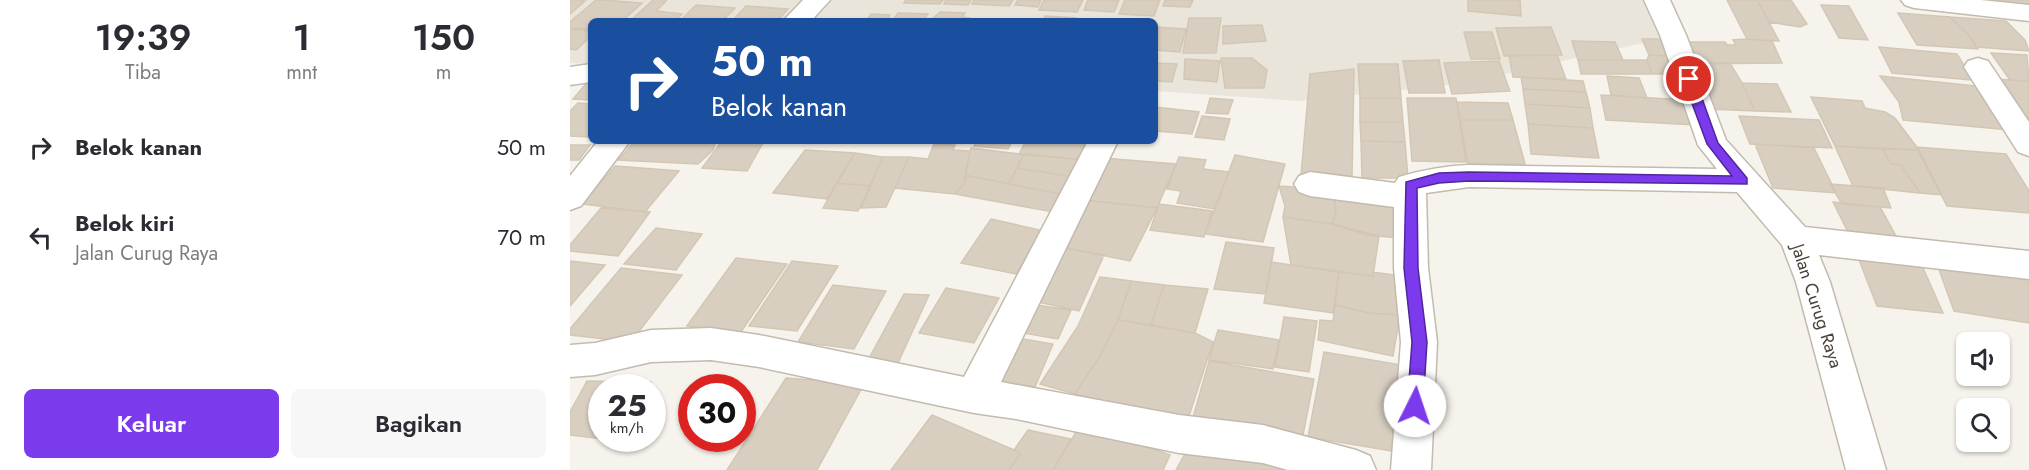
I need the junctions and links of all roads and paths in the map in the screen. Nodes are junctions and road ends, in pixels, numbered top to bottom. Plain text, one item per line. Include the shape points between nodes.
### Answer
1 (817, 0) edge
2 (1657, 0) edge
3 (1914, 0) edge
4 (1951, 2) edge
5 (2029, 13) edge
6 (799, 18) edge
7 (1978, 67) dead end
8 (588, 73) edge
9 (570, 76) edge
10 (613, 144) edge
11 (1101, 144) edge
12 (2029, 145) edge
13 (1743, 181) junction
14 (1310, 184) dead end
15 (1409, 197) junction
16 (570, 198) edge
17 (1796, 239) junction
18 (2029, 265) edge
19 (570, 361) edge
20 (974, 396) junction
21 (1356, 470) edge
22 (1411, 470) edge
23 (1866, 470) edge

1 - 6 street
2 - 13 street, Jalan Curug Raya via 1713,144
3 - 4 street
4 - 5 street
7 - 12 street
8 - 9 street
10 - 16 street
11 - 20 street
13 - 15 street via 1449,177 1410,185
13 - 17 street, Jalan Curug Raya
14 - 15 street
15 - 22 street via 1419,342
17 - 18 street
17 - 23 street, Jalan Curug Raya via 1813,282
19 - 20 street via 651,346 711,344 812,360
20 - 21 street via 1179,434 1263,444

